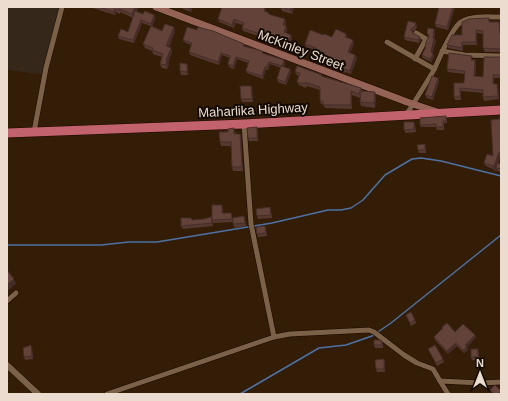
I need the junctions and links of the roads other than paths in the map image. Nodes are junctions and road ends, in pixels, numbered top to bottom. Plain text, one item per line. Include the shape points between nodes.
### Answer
1 (62, 7) edge
2 (156, 7) edge
3 (501, 17) edge
4 (416, 33) edge
5 (387, 42) dead end
6 (442, 51) junction
7 (501, 56) edge
8 (414, 59) junction
9 (434, 69) junction
10 (413, 104) junction
11 (501, 110) edge
12 (438, 113) junction
13 (406, 115) junction
14 (244, 124) junction
15 (34, 132) junction
16 (7, 133) edge
17 (16, 293) dead end
18 (7, 301) edge
19 (274, 337) junction
20 (7, 365) edge
21 (440, 381) junction
22 (501, 382) edge
23 (38, 394) edge
24 (107, 394) edge
25 (448, 394) edge

1 - 15 street via 46,68
2 - 10 main road, McKinley Street
3 - 6 street via 462,21
4 - 8 street via 426,39
5 - 8 street
6 - 7 street via 465,55
6 - 9 street
8 - 9 street
9 - 10 street
10 - 12 main road, McKinley Street
10 - 13 street
11 - 12 highway, Maharlika Highway
12 - 13 highway, Maharlika Highway
13 - 14 highway, Maharlika Highway
14 - 15 highway, Maharlika Highway
14 - 19 street via 251,224
15 - 16 highway, Maharlika Highway
17 - 18 street
19 - 21 street via 369,330 404,355 433,369
19 - 24 street
20 - 23 street
21 - 22 street
21 - 25 street

